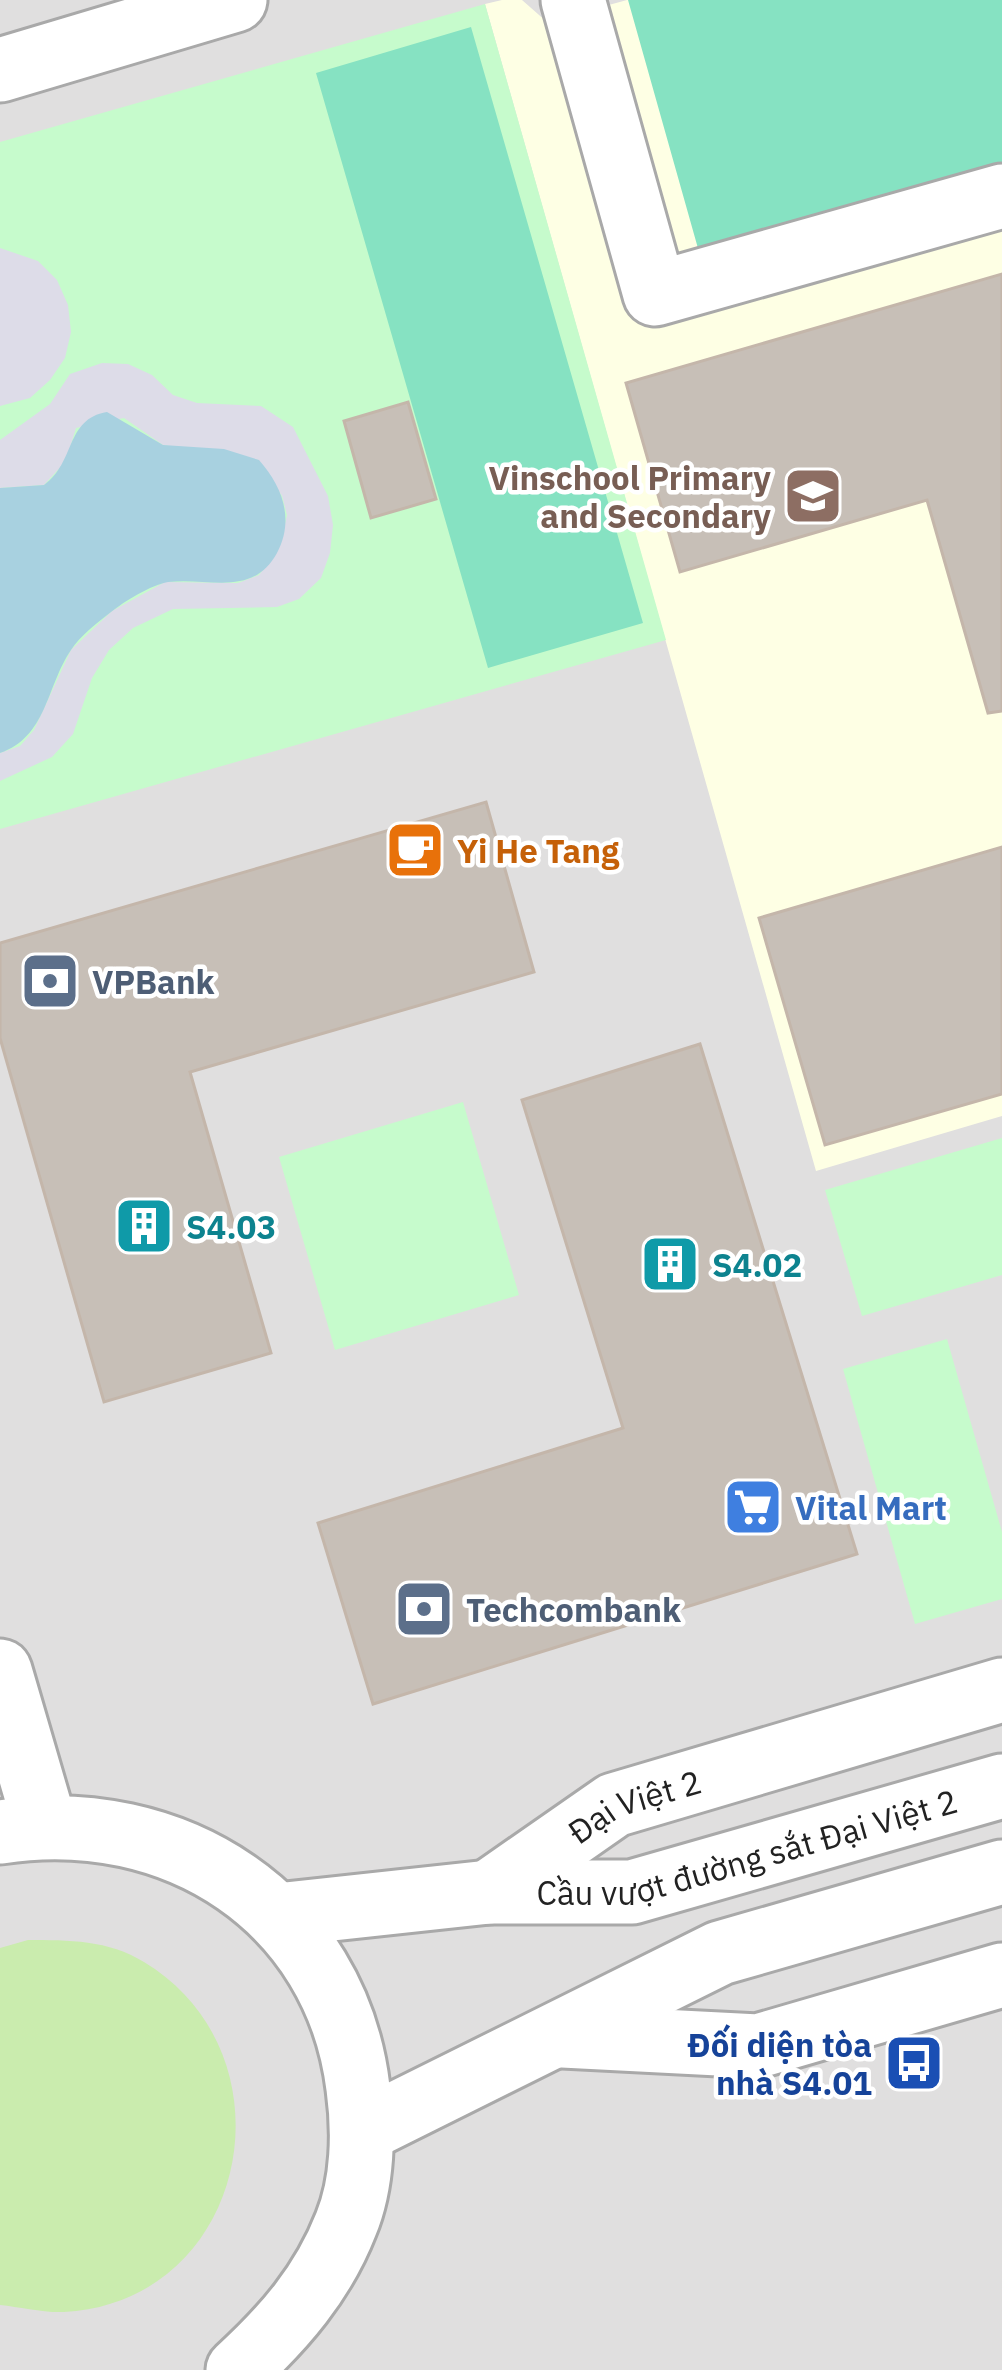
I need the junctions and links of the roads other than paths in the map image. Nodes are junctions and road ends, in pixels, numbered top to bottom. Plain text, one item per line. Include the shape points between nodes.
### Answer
1 (235, 0) edge
2 (573, 0) edge
3 (0, 70) edge
4 (1002, 196) edge
5 (0, 1671) edge
6 (1002, 1690) edge
7 (1002, 1786) edge
8 (22, 1828) edge
9 (1002, 1873) edge
10 (489, 1892) junction
11 (278, 1915) junction
12 (1002, 1975) edge
13 (561, 2036) junction
14 (364, 2130) junction
15 (238, 2370) edge

1 - 3 street
2 - 4 street via 655,294
5 - 8 street
6 - 10 street, Đại Việt 2 via 614,1804
7 - 10 street, Cầu vượt đường sắt Đại Việt 2 via 632,1892
8 - 11 street via 130,1832 210,1864
9 - 13 street via 720,1953
10 - 11 street, Đại Việt 2
11 - 14 street via 326,1978 354,2051
12 - 13 street via 758,2046
13 - 14 street
14 - 15 street via 348,2222 305,2304

